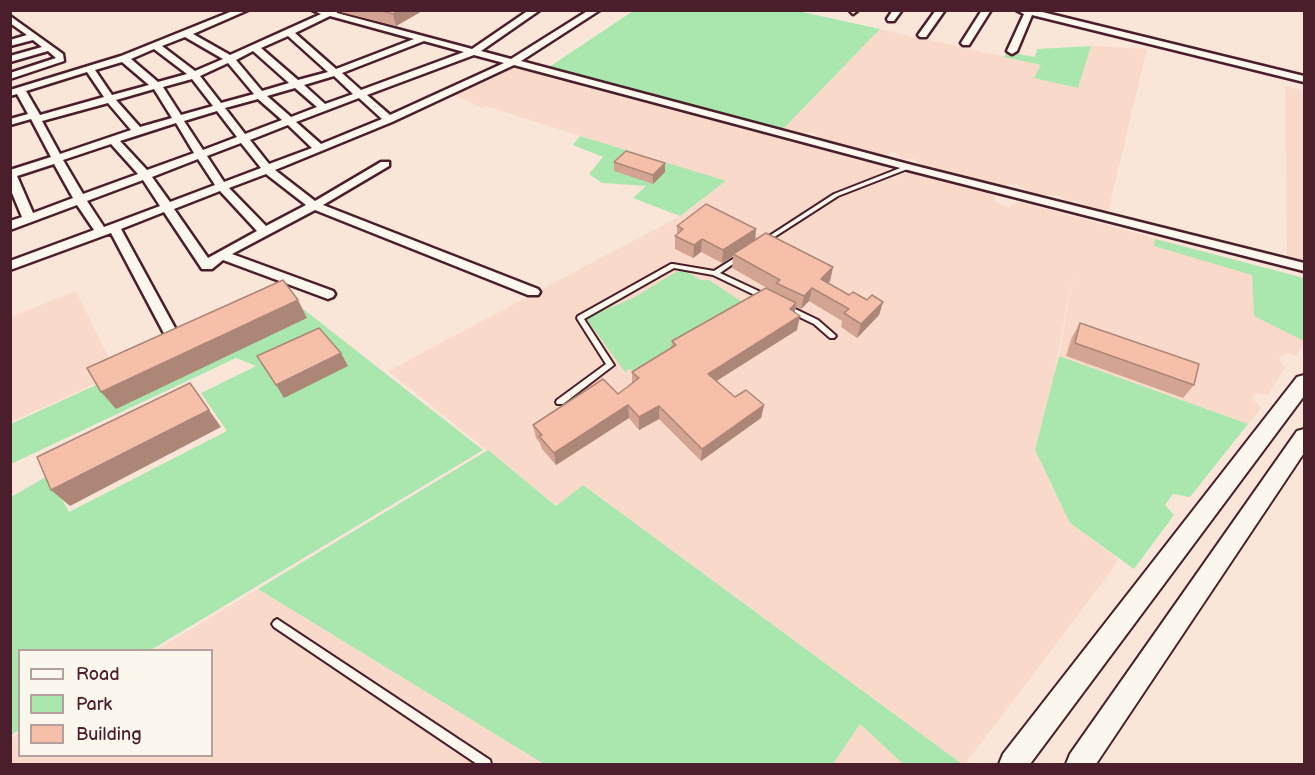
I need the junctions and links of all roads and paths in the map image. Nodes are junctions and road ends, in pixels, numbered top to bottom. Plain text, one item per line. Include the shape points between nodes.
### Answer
1 (244, 10) edge
2 (316, 10) edge
3 (536, 10) edge
4 (596, 10) edge
5 (898, 10) edge
6 (941, 10) edge
7 (987, 10) edge
8 (1026, 11) edge
9 (333, 12) edge
10 (10, 18) edge
11 (891, 19) dead end
12 (15, 26) edge
13 (289, 32) junction
14 (187, 34) junction
15 (923, 35) dead end
16 (35, 36) junction
17 (422, 39) junction
18 (10, 43) edge
19 (966, 43) dead end
20 (155, 45) junction
21 (49, 48) junction
22 (255, 48) junction
23 (1012, 51) dead end
24 (473, 52) junction
25 (124, 58) junction
26 (10, 59) edge
27 (230, 59) junction
28 (512, 62) junction
29 (90, 69) junction
30 (334, 73) junction
31 (194, 75) junction
32 (10, 76) edge
33 (1305, 79) edge
34 (299, 84) junction
35 (157, 86) junction
36 (15, 92) edge
37 (260, 95) junction
38 (360, 95) junction
39 (109, 98) junction
40 (218, 108) junction
41 (325, 109) junction
42 (36, 117) junction
43 (388, 119) junction
44 (178, 120) junction
45 (289, 121) junction
46 (10, 122) edge
47 (138, 131) junction
48 (242, 138) junction
49 (113, 139) junction
50 (319, 148) junction
51 (199, 154) junction
52 (56, 159) junction
53 (385, 164) dead end
54 (908, 168) junction
55 (268, 170) junction
56 (11, 174) edge
57 (145, 175) junction
58 (221, 186) junction
59 (78, 200) junction
60 (168, 206) junction
61 (314, 206) junction
62 (29, 219) junction
63 (10, 226) edge
64 (114, 227) junction
65 (264, 231) junction
66 (100, 232) junction
67 (221, 255) junction
68 (10, 266) edge
69 (1305, 267) edge
70 (715, 273) junction
71 (533, 292) dead end
72 (328, 294) dead end
73 (832, 336) dead end
74 (174, 339) edge
75 (1305, 382) edge
76 (560, 402) dead end
77 (1305, 437) edge
78 (277, 624) dead end
79 (486, 765) edge
80 (1013, 765) edge
81 (1080, 765) edge

1 - 14 street
2 - 9 street
3 - 24 street
4 - 28 street
5 - 11 street
6 - 15 street
7 - 19 street
8 - 23 street
8 - 33 street
9 - 13 street
9 - 17 street
10 - 12 street
12 - 16 street
13 - 22 street
13 - 30 street
14 - 20 street
14 - 27 street
16 - 18 street
16 - 21 street
17 - 24 street
17 - 30 street
20 - 25 street
20 - 31 street
21 - 26 street
21 - 32 street via 61,59
22 - 27 street
22 - 34 street
24 - 28 street
24 - 38 street
25 - 29 street
25 - 35 street
27 - 31 street
27 - 37 street
28 - 43 street
28 - 54 street
29 - 36 street
29 - 39 street
30 - 34 street
30 - 38 street
31 - 35 street
31 - 40 street
34 - 37 street
34 - 41 street
35 - 39 street
35 - 44 street
36 - 42 street
37 - 40 street
37 - 45 street
38 - 41 street
38 - 43 street
39 - 42 street
39 - 47 street
40 - 44 street
40 - 48 street
41 - 45 street
42 - 46 street
42 - 52 street
43 - 50 street
44 - 47 street
44 - 51 street
45 - 48 street
45 - 50 street
47 - 49 street
48 - 51 street
48 - 55 street
49 - 52 street
49 - 57 street
50 - 55 street
51 - 57 street
51 - 58 street
52 - 56 street
52 - 59 street
53 - 61 street
54 - 69 street
54 - 70 lane via 836,195
55 - 58 street
55 - 61 street
56 - 62 street
57 - 59 street
57 - 60 street
58 - 60 street
58 - 65 street
59 - 62 street
59 - 66 street
60 - 64 street
60 - 67 street via 207,266
61 - 65 street
61 - 71 street
62 - 63 street
64 - 66 street
64 - 74 street
65 - 67 street
66 - 68 street
67 - 72 street
70 - 73 lane via 816,322
70 - 76 lane via 673,266 580,318 610,365
75 - 80 street
77 - 81 street
78 - 79 lane

